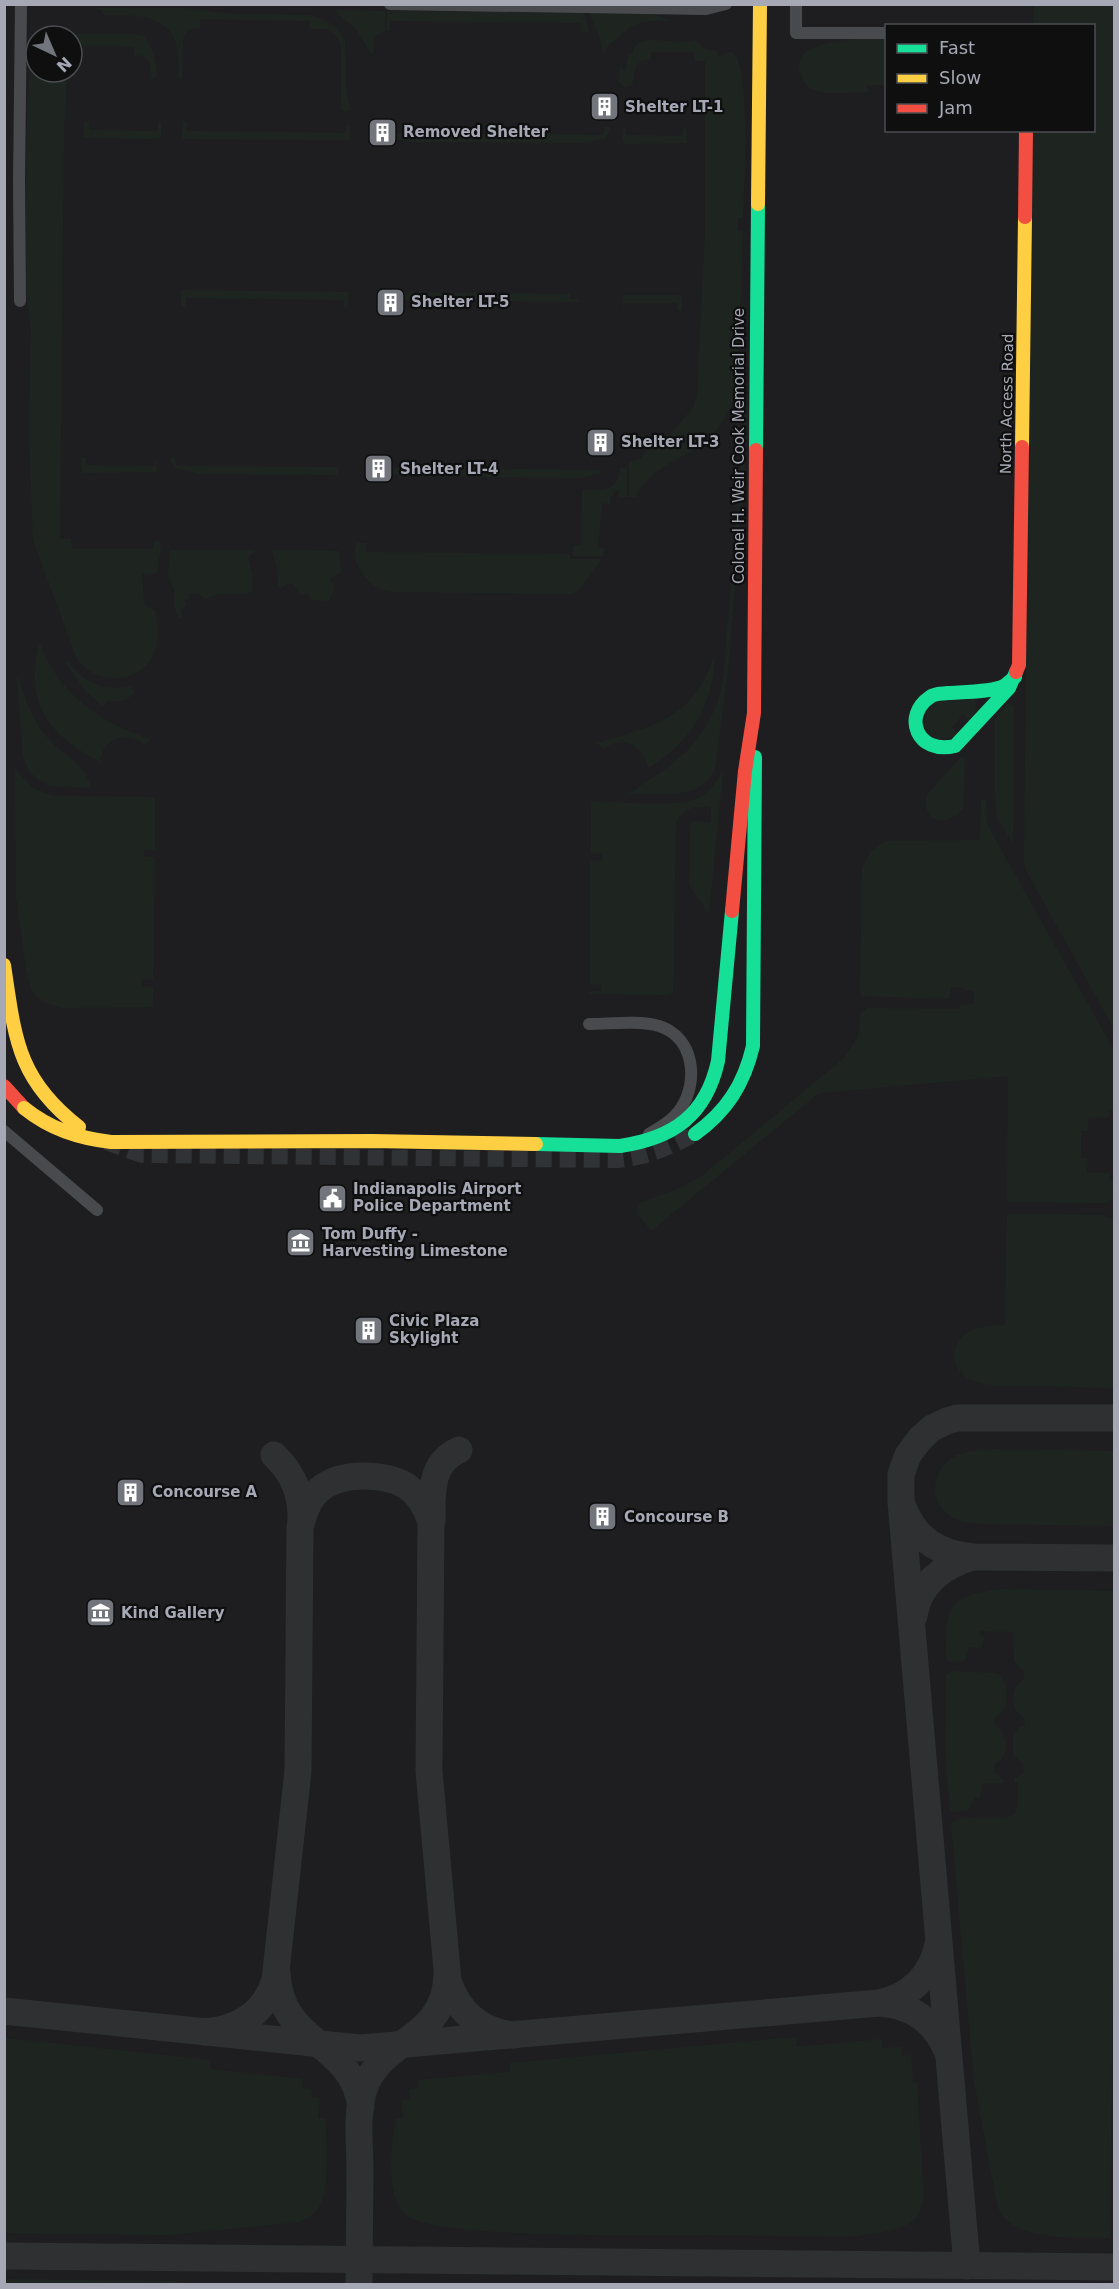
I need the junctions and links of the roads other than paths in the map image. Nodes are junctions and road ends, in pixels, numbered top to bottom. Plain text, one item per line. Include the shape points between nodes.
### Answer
1 (21, 4) edge
2 (390, 4) edge
3 (726, 4) edge
4 (760, 4) edge
5 (796, 4) edge
6 (885, 33) edge
7 (1026, 132) edge
8 (20, 301) dead end
9 (1015, 677) junction
10 (754, 713) junction
11 (4, 965) edge
12 (589, 1024) dead end
13 (4, 1086) edge
14 (79, 1127) dead end
15 (4, 1131) edge
16 (695, 1134) tunnel mouth
17 (620, 1146) junction
18 (98, 1210) dead end

1 - 8 street
2 - 3 street via 706,9
4 - 10 street, Colonel H. Weir Cook Memorial Drive
5 - 6 street via 796,33
7 - 9 street, North Access Road via 1021,652
9 - 9 street, North Access Road via 962,740 947,749 924,741 916,726 923,701 941,692 1002,687
10 - 16 street via 753,1046 735,1096
10 - 17 street, Colonel H. Weir Cook Memorial Drive via 715,1077 706,1096 665,1135
11 - 14 street via 15,1032 28,1073 50,1103
12 - 17 street via 660,1026 679,1039 689,1056 691,1085 677,1113 649,1134
13 - 17 street, Colonel H. Weir Cook Memorial Drive, bridge via 24,1108 61,1132 111,1142 372,1141
15 - 18 street

